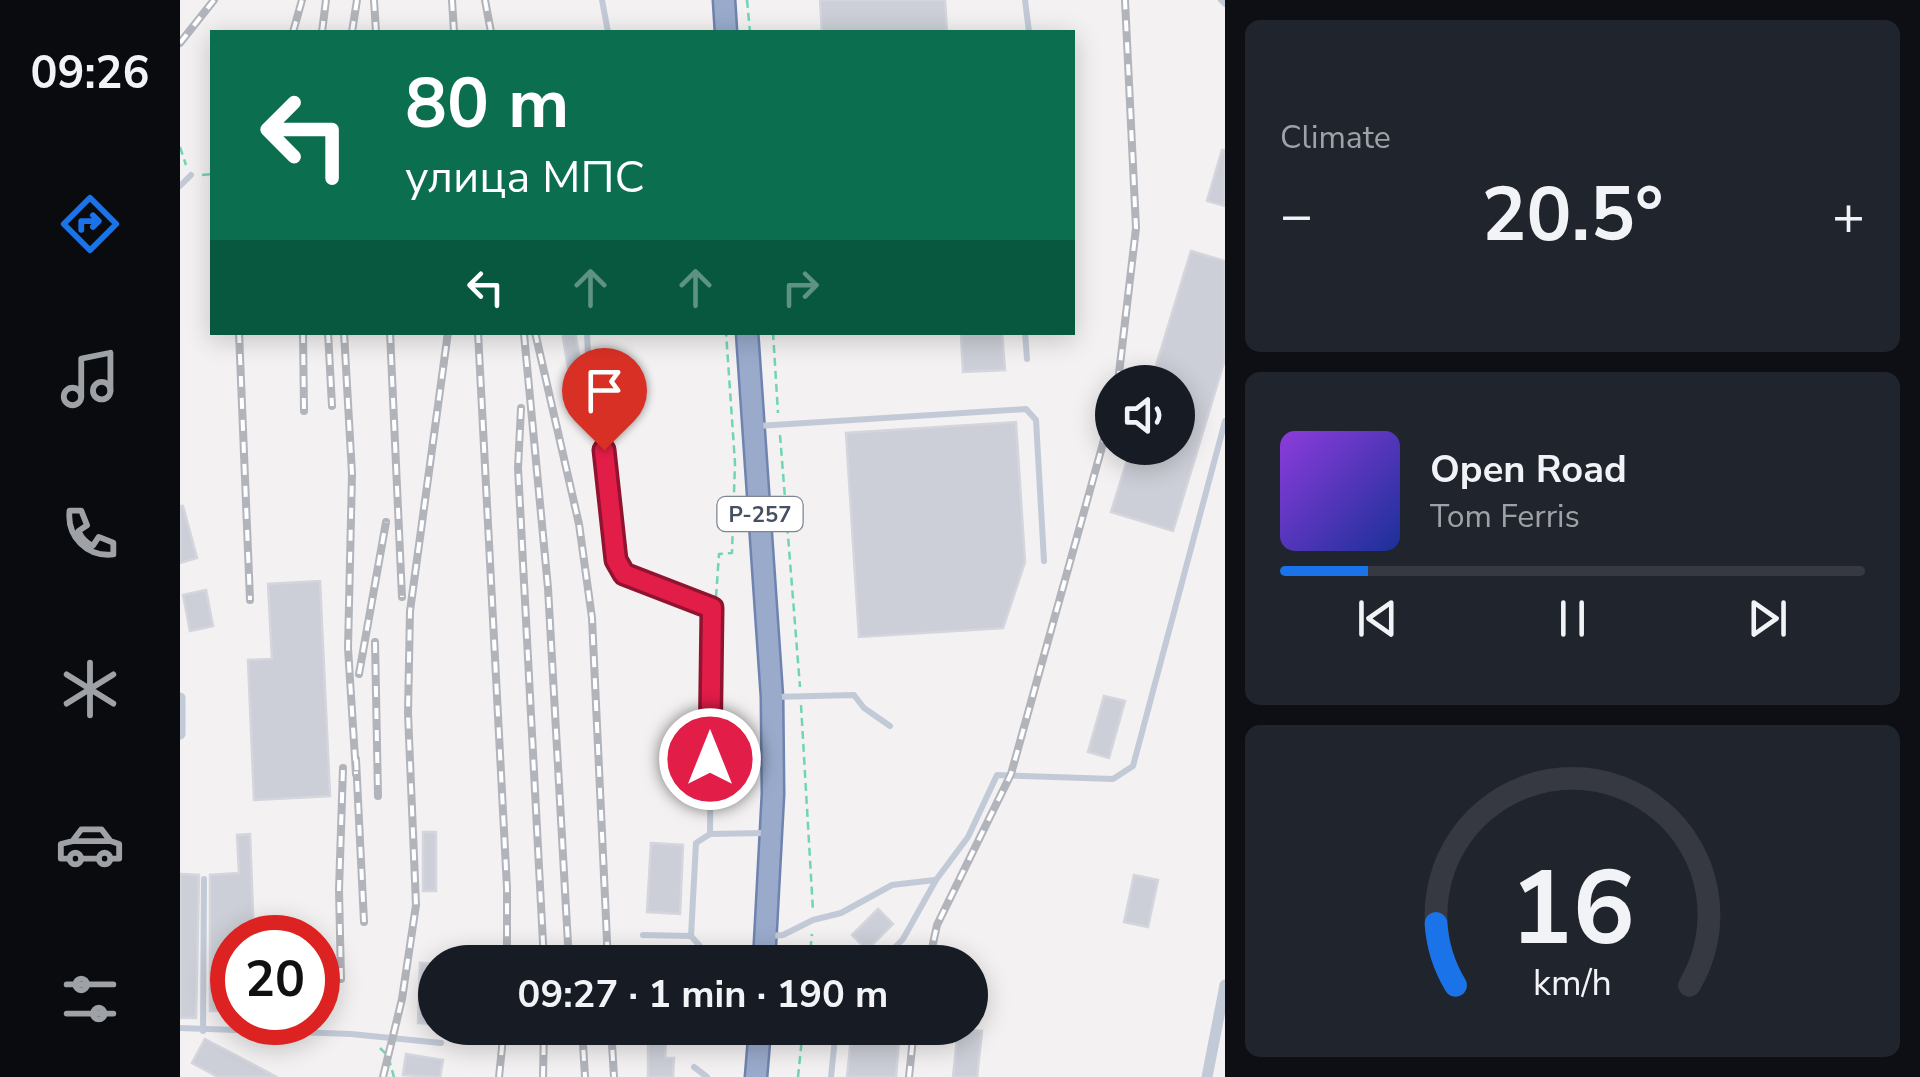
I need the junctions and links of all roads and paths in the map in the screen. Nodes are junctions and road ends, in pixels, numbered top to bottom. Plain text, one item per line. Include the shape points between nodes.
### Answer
1 (602, 0) edge
2 (724, 0) edge
3 (747, 0) edge
4 (1025, 0) edge
5 (608, 30) edge
6 (726, 30) edge
7 (750, 30) edge
8 (1028, 30) edge
9 (191, 175) dead end
10 (180, 186) edge
11 (587, 335) edge
12 (726, 335) edge
13 (746, 335) edge
14 (772, 335) edge
15 (1025, 335) edge
16 (1027, 359) dead end
17 (778, 414) dead end
18 (1225, 420) edge
19 (753, 426) junction
20 (782, 458) dead end
21 (772, 460) dead end
22 (1044, 560) dead end
23 (712, 608) junction
24 (772, 696) junction
25 (180, 698) edge
26 (890, 726) dead end
27 (180, 734) edge
28 (771, 833) junction
29 (710, 834) junction
30 (204, 879) dead end
31 (936, 880) junction
32 (643, 936) dead end
33 (691, 936) junction
34 (766, 937) junction
35 (699, 945) edge
36 (765, 945) edge
37 (899, 945) edge
38 (1225, 985) edge
39 (180, 1028) edge
40 (203, 1030) junction
41 (418, 1041) edge
42 (759, 1045) edge
43 (801, 1045) edge
44 (834, 1045) edge
45 (694, 1066) dead end
46 (707, 1077) edge
47 (756, 1077) edge
48 (798, 1077) edge
49 (831, 1077) edge
50 (1207, 1077) edge

1 - 5 lane
2 - 6 highway
3 - 7 path
4 - 8 lane
9 - 10 lane
11 - 23 lane via 616,560 624,574
12 - 23 path via 735,463 732,553 719,554
13 - 19 highway, Р-257
14 - 17 path
15 - 16 lane
18 - 31 lane via 1133,766 1113,779 998,775 968,837
19 - 22 lane via 1026,409 1036,420
19 - 24 highway, Р-257
20 - 21 path
23 - 29 lane
24 - 26 lane via 854,694
24 - 28 highway, Р-257
25 - 27 street
28 - 29 lane
28 - 34 highway, Р-257
29 - 33 lane via 696,842
30 - 40 lane
31 - 34 lane via 892,885 841,913
31 - 37 lane
32 - 33 lane
33 - 35 lane
34 - 36 highway, Р-257
38 - 50 street
39 - 40 lane
40 - 41 lane
42 - 47 highway
43 - 48 path
44 - 49 lane
45 - 46 lane

